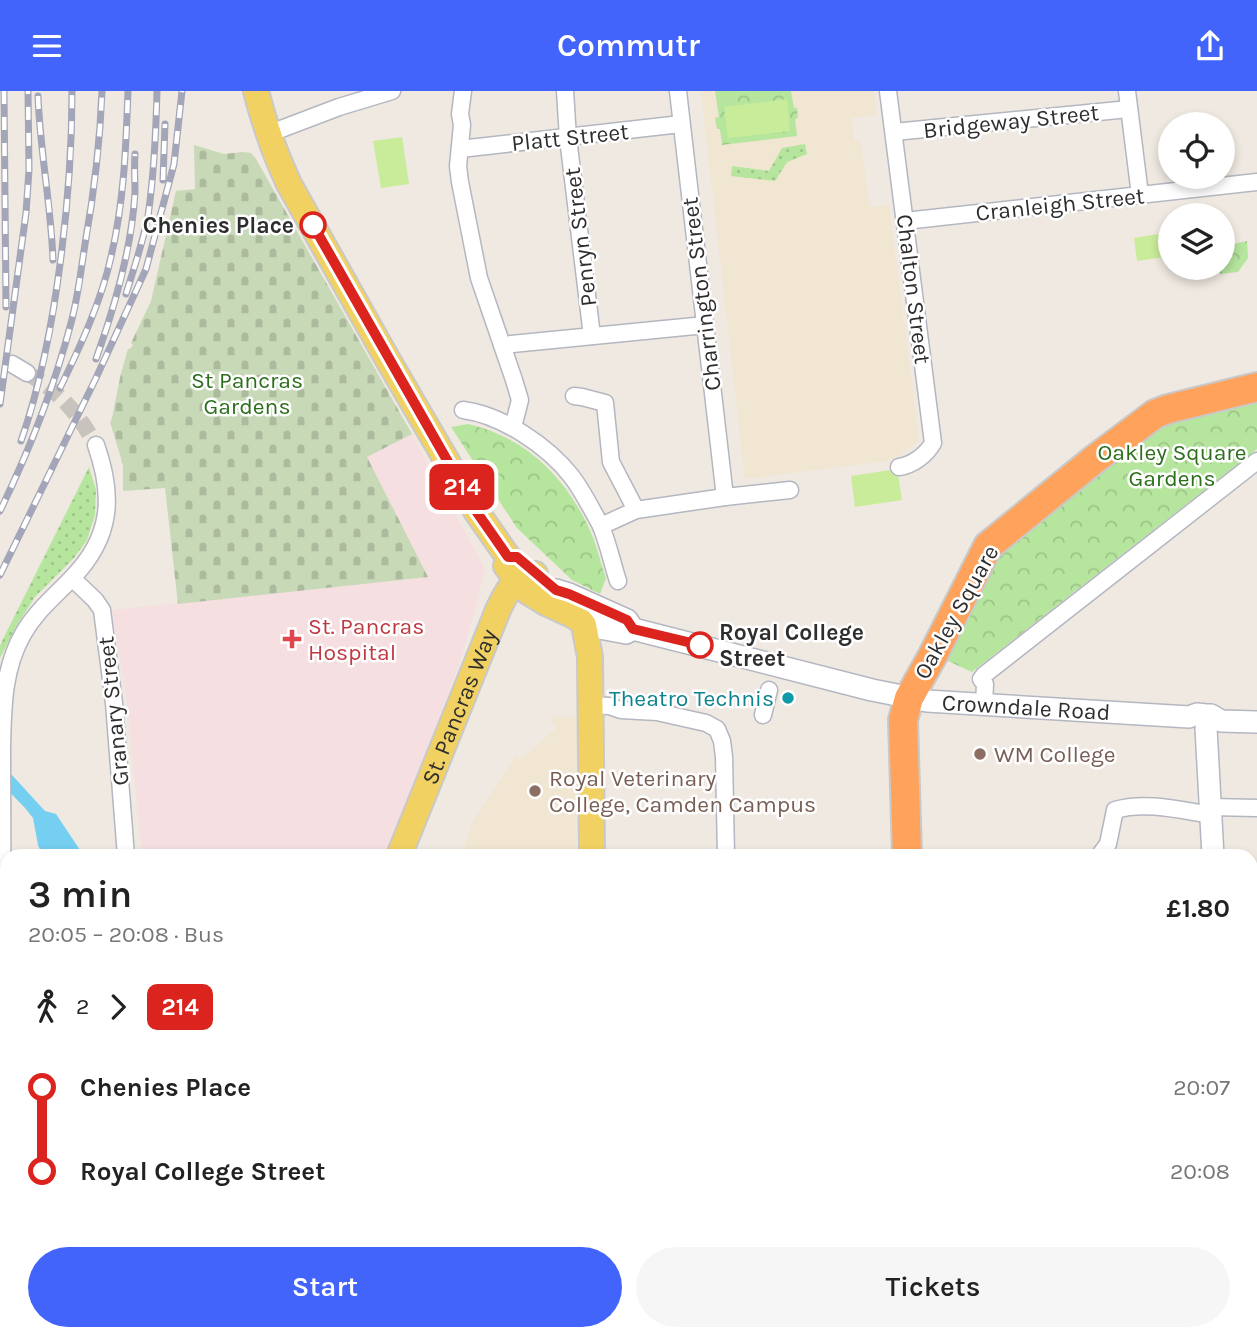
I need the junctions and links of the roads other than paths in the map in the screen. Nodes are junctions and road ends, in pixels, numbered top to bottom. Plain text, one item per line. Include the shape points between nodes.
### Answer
1 (256, 91) edge
2 (392, 91) edge
3 (463, 91) edge
4 (565, 91) edge
5 (678, 91) edge
6 (888, 91) edge
7 (1127, 91) edge
8 (336, 99) edge
9 (1129, 109) junction
10 (681, 124) junction
11 (894, 132) junction
12 (268, 134) junction
13 (568, 138) junction
14 (460, 149) junction
15 (1257, 182) edge
16 (1140, 195) junction
17 (905, 221) junction
18 (705, 325) junction
19 (592, 336) junction
20 (502, 345) junction
21 (12, 364) dead end
22 (27, 373) tunnel mouth
23 (1257, 387) edge
24 (574, 396) dead end
25 (463, 410) dead end
26 (513, 427) junction
27 (96, 445) tunnel mouth
28 (1257, 461) edge
29 (899, 467) dead end
30 (790, 490) dead end
31 (725, 497) junction
32 (636, 510) junction
33 (601, 526) junction
34 (520, 570) junction
35 (72, 578) junction
36 (618, 581) dead end
37 (556, 590) junction
38 (578, 620) junction
39 (633, 629) junction
40 (769, 690) dead end
41 (909, 698) junction
42 (591, 705) junction
43 (984, 705) junction
44 (763, 715) dead end
45 (1205, 722) junction
46 (1257, 722) edge
47 (1257, 808) edge
48 (1210, 811) junction
49 (3, 849) edge
50 (125, 849) edge
51 (402, 849) edge
52 (592, 849) edge
53 (726, 849) edge
54 (907, 849) edge
55 (1105, 849) edge
56 (1213, 849) edge

1 - 12 main road
2 - 8 street
3 - 14 street
4 - 13 street, Penryn Street
5 - 10 street, Charrington Street
6 - 11 street, Chalton Street
7 - 9 street
8 - 12 street
9 - 11 street, Bridgeway Street
9 - 16 street
10 - 13 street, Platt Street
10 - 18 street, Charrington Street
11 - 17 street, Chalton Street
12 - 34 main road via 289,184 388,360 476,511
13 - 14 street, Platt Street
13 - 19 street, Penryn Street
14 - 20 street via 459,173 478,278
15 - 16 street, Cranleigh Street
16 - 17 street, Cranleigh Street
17 - 29 street, Chalton Street via 933,443 909,465
18 - 19 street
18 - 31 street, Charrington Street
19 - 20 street
20 - 26 street via 520,400
21 - 22 street
23 - 41 highway, Oakley Square via 1155,414 991,541
24 - 32 street via 605,403 611,462
25 - 26 street
26 - 33 street via 572,477
27 - 35 street via 106,481 105,521 94,549
28 - 43 street via 984,675
30 - 31 street
31 - 32 street
32 - 33 street
33 - 36 street
34 - 37 main road, Crowndale Road
34 - 38 main road, Crowndale Road via 528,592
34 - 51 main road, St. Pancras Way via 498,610
35 - 49 street via 36,614 8,673 2,747
35 - 50 street, Granary Street via 102,610
37 - 38 main road, Crowndale Road
37 - 39 main road, Crowndale Road via 627,620
38 - 39 main road, Crowndale Road via 626,632
38 - 42 main road via 590,657
39 - 41 main road, Crowndale Road
40 - 44 street
41 - 43 main road, Crowndale Road
41 - 54 highway, Oakley Square via 902,726
42 - 52 main road
42 - 53 street via 657,712 717,729 724,757
43 - 45 main road, Crowndale Road
45 - 46 main road, Crowndale Road
45 - 48 main road
47 - 48 street
48 - 55 street via 1129,806 1115,810
48 - 56 main road

